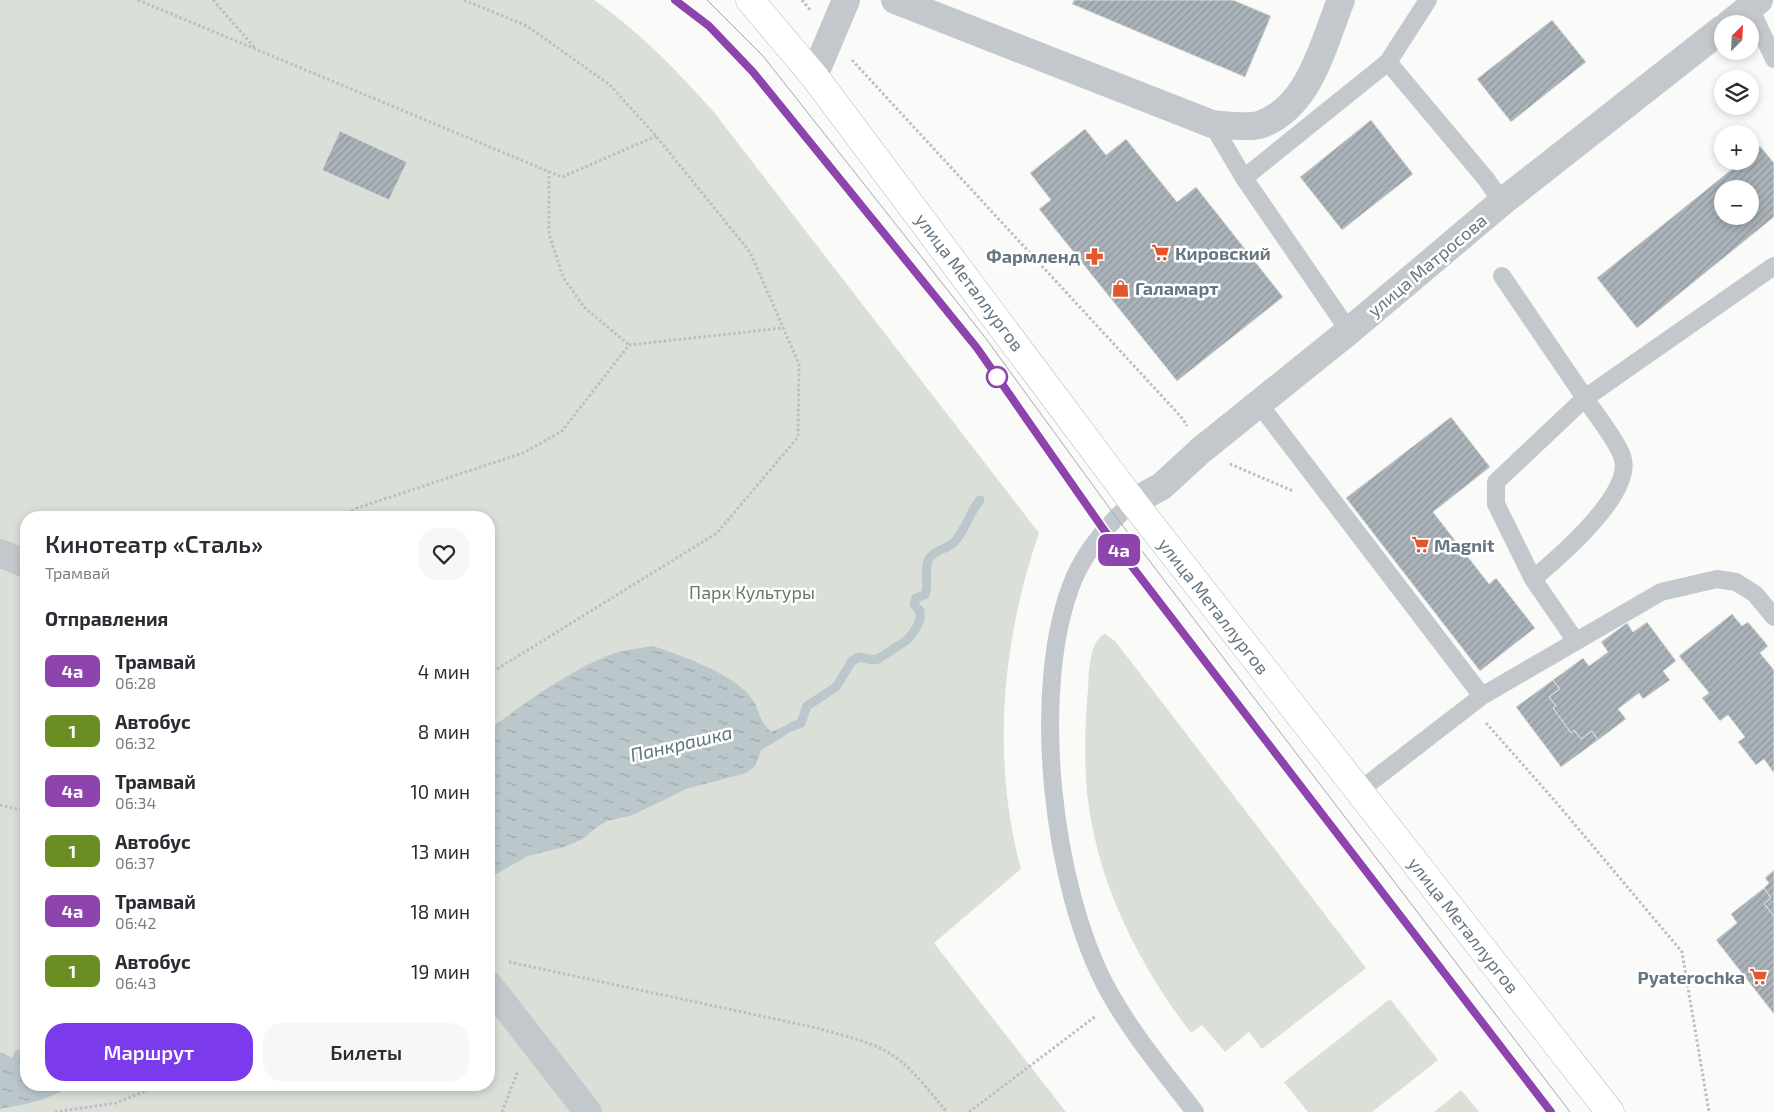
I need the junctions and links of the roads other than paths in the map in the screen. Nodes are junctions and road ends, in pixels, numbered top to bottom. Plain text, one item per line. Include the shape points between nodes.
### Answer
1 (750, 0) edge
2 (846, 0) edge
3 (895, 0) edge
4 (1341, 0) edge
5 (1428, 0) edge
6 (1746, 10) edge
7 (1714, 35) edge
8 (1774, 59) edge
9 (1388, 62) junction
10 (814, 76) junction
11 (1212, 124) junction
12 (1244, 178) junction
13 (1502, 202) junction
14 (1774, 266) edge
15 (1502, 276) dead end
16 (1349, 331) junction
17 (1584, 398) junction
18 (1259, 404) junction
19 (1133, 502) junction
20 (0, 552) edge
21 (20, 561) edge
22 (1533, 579) junction
23 (1774, 618) edge
24 (1575, 640) junction
25 (1476, 700) junction
26 (1359, 791) junction
27 (495, 993) edge
28 (588, 1112) edge
29 (1195, 1112) edge
30 (1610, 1112) edge

1 - 10 main road, улица Металлургов
2 - 10 street
3 - 11 street
4 - 11 street via 1307,84 1286,109 1258,125
5 - 9 lane
6 - 8 lane
7 - 13 street, улица Матросова
9 - 12 lane
9 - 13 lane
10 - 19 main road, улица Металлургов
11 - 12 lane
12 - 16 lane
13 - 16 street, улица Матросова
14 - 17 lane
15 - 17 lane
16 - 18 street, улица Матросова
17 - 22 lane via 1496,482 1496,504
17 - 22 lane via 1623,457 1623,475 1614,498 1568,549
18 - 19 street, улица Матросова via 1162,486
18 - 25 lane
19 - 26 main road, улица Металлургов
19 - 29 lane via 1104,530 1086,556 1075,576 1058,632 1051,697 1057,820 1069,890 1079,924 1115,1002
20 - 21 street
22 - 24 lane
23 - 24 lane via 1755,594 1736,582 1717,579 1661,592
24 - 25 lane
25 - 26 lane
26 - 30 main road, улица Металлургов
27 - 28 street

